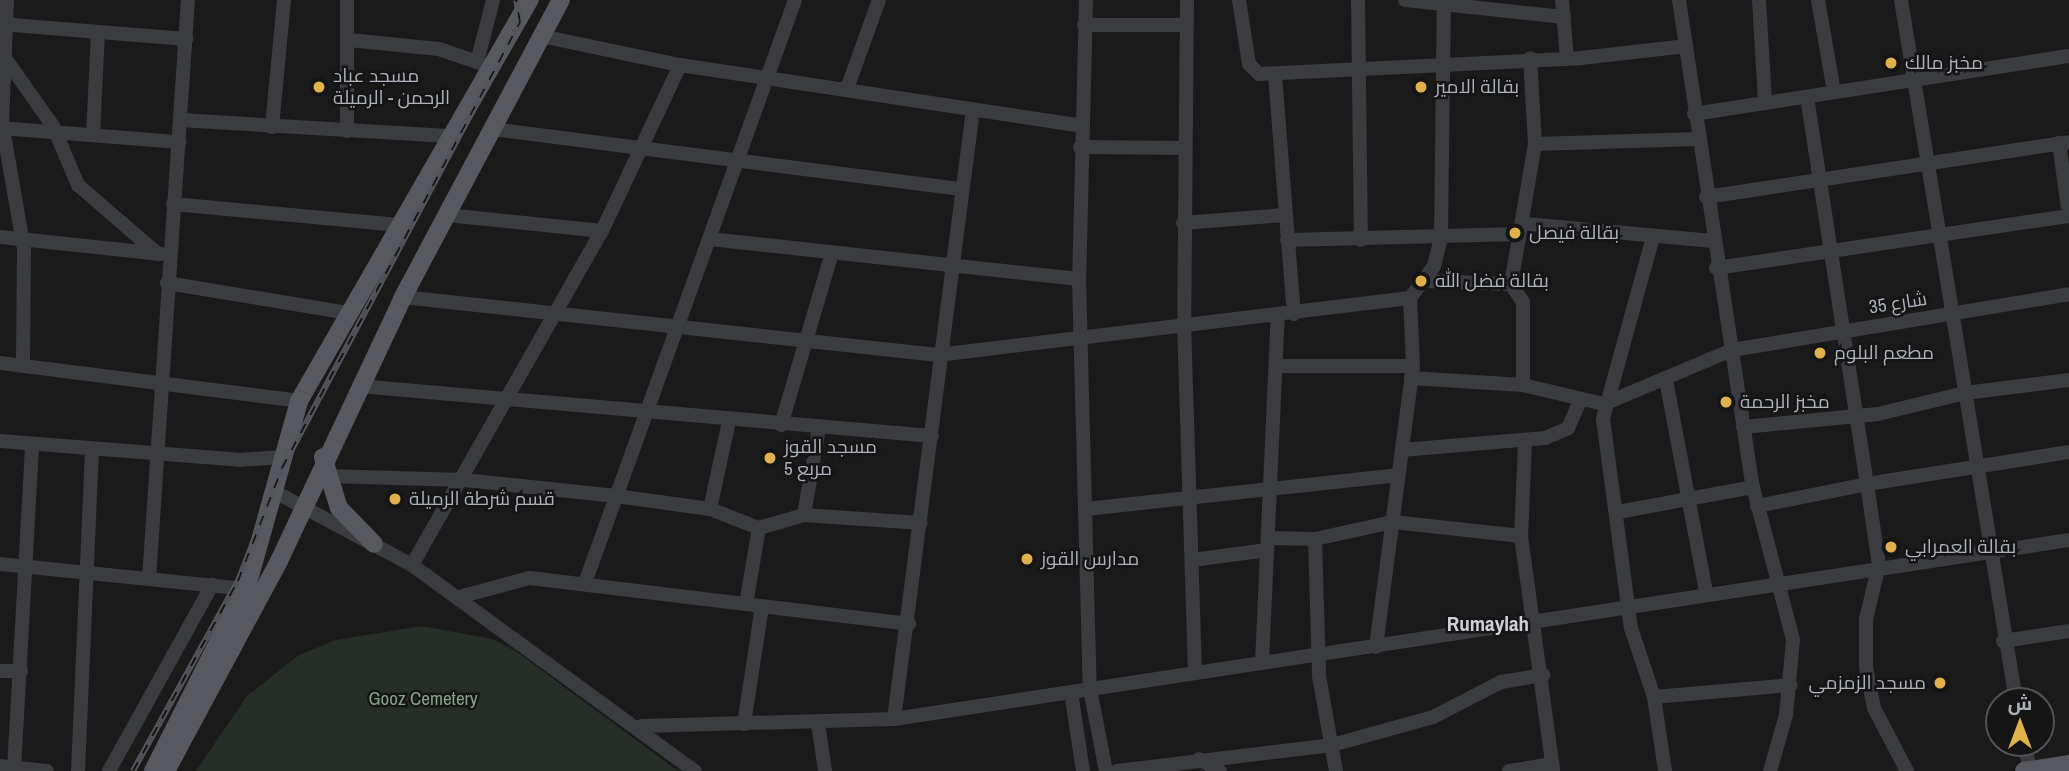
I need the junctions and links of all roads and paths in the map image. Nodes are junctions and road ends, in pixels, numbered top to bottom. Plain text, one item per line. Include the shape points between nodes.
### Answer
1 (7, 0) edge
2 (188, 0) edge
3 (284, 0) edge
4 (346, 0) edge
5 (493, 0) edge
6 (530, 0) edge
7 (561, 0) edge
8 (795, 0) edge
9 (878, 0) edge
10 (1086, 0) edge
11 (1187, 0) edge
12 (1239, 0) edge
13 (1358, 0) edge
14 (1405, 0) edge
15 (1562, 0) edge
16 (1679, 0) edge
17 (1759, 0) edge
18 (1818, 0) edge
19 (1903, 0) edge
20 (1444, 2) junction
21 (1564, 17) junction
22 (3, 24) edge
23 (1084, 25) junction
24 (1185, 26) junction
25 (98, 33) junction
26 (541, 36) junction
27 (186, 39) junction
28 (349, 40) junction
29 (1686, 46) junction
30 (2069, 56) edge
31 (5, 58) junction
32 (1530, 58) junction
33 (1567, 58) junction
34 (1441, 62) junction
35 (483, 64) junction
36 (680, 65) junction
37 (1358, 69) junction
38 (771, 75) junction
39 (1275, 75) junction
40 (1911, 80) junction
41 (848, 86) junction
42 (1834, 92) junction
43 (1807, 97) junction
44 (1765, 102) junction
45 (972, 110) junction
46 (1694, 114) junction
47 (180, 120) junction
48 (1081, 126) junction
49 (272, 127) junction
50 (1, 128) edge
51 (492, 130) junction
52 (347, 131) junction
53 (56, 132) junction
54 (93, 135) junction
55 (449, 136) junction
56 (1698, 139) junction
57 (179, 142) junction
58 (2064, 143) edge
59 (1535, 144) junction
60 (1080, 147) junction
61 (1185, 148) junction
62 (639, 151) junction
63 (738, 161) junction
64 (1926, 162) junction
65 (1818, 181) junction
66 (961, 189) junction
67 (1706, 197) junction
68 (173, 204) junction
69 (447, 215) junction
70 (1284, 215) junction
71 (2069, 216) edge
72 (1184, 223) junction
73 (399, 225) junction
74 (1522, 229) junction
75 (602, 231) junction
76 (1940, 235) junction
77 (0, 237) edge
78 (1441, 237) junction
79 (1653, 237) junction
80 (23, 239) junction
81 (710, 239) junction
82 (1287, 240) junction
83 (1361, 240) junction
84 (1713, 241) junction
85 (1828, 250) junction
86 (164, 255) junction
87 (831, 256) junction
88 (950, 268) junction
89 (1716, 268) junction
90 (1079, 279) junction
91 (1425, 281) junction
92 (167, 283) junction
93 (1511, 285) junction
94 (2069, 294) edge
95 (402, 297) junction
96 (1410, 298) junction
97 (348, 313) junction
98 (1294, 313) junction
99 (1952, 313) junction
100 (1278, 315) junction
101 (555, 318) junction
102 (1184, 323) junction
103 (676, 328) junction
104 (1844, 331) junction
105 (1082, 337) junction
106 (806, 338) junction
107 (1732, 350) junction
108 (938, 355) junction
109 (0, 363) edge
110 (23, 365) junction
111 (1278, 366) junction
112 (1412, 372) junction
113 (1666, 380) junction
114 (2069, 380) edge
115 (162, 382) junction
116 (1523, 385) junction
117 (359, 386) junction
118 (1965, 393) junction
119 (508, 400) junction
120 (299, 401) junction
121 (1579, 403) junction
122 (1604, 404) junction
123 (644, 412) junction
124 (1857, 416) junction
125 (729, 421) junction
126 (781, 425) junction
127 (819, 427) junction
128 (1743, 427) junction
129 (932, 436) junction
130 (0, 441) edge
131 (1525, 442) junction
132 (32, 444) junction
133 (92, 450) junction
134 (1402, 450) junction
135 (2069, 452) edge
136 (156, 455) junction
137 (282, 457) junction
138 (323, 457) junction
139 (1977, 465) junction
140 (327, 475) junction
141 (1397, 475) junction
142 (464, 480) junction
143 (1867, 484) junction
144 (1272, 486) junction
145 (1753, 487) junction
146 (275, 492) junction
147 (616, 496) junction
148 (1191, 498) junction
149 (1686, 498) junction
150 (301, 505) junction
151 (1757, 506) junction
152 (710, 509) junction
153 (1086, 509) junction
154 (1618, 512) junction
155 (804, 515) junction
156 (1393, 522) junction
157 (921, 523) junction
158 (759, 528) junction
159 (1521, 536) junction
160 (1315, 539) junction
161 (2069, 540) edge
162 (374, 544) junction
163 (1267, 544) junction
164 (1988, 549) junction
165 (1192, 560) junction
166 (0, 564) edge
167 (412, 565) junction
168 (1879, 565) junction
169 (28, 566) junction
170 (87, 573) junction
171 (149, 579) junction
172 (585, 583) junction
173 (1776, 583) junction
174 (212, 585) junction
175 (245, 589) junction
176 (1706, 592) junction
177 (459, 597) junction
178 (1629, 603) junction
179 (746, 604) junction
180 (762, 606) junction
181 (1530, 617) junction
182 (909, 624) junction
183 (2069, 631) edge
184 (2003, 641) junction
185 (1376, 647) junction
186 (1318, 654) junction
187 (1262, 662) junction
188 (0, 671) edge
189 (21, 671) junction
190 (1195, 671) junction
191 (1543, 674) junction
192 (1790, 685) junction
193 (2012, 687) edge
194 (1090, 689) junction
195 (1071, 692) junction
196 (1654, 697) junction
197 (894, 719) junction
198 (818, 723) junction
199 (744, 724) junction
200 (642, 726) junction
201 (1332, 745) junction
202 (1199, 759) junction
203 (2069, 764) edge
204 (1553, 767) edge
205 (7, 768) edge
206 (47, 771) edge
207 (78, 771) edge
208 (109, 771) edge
209 (153, 771) edge
210 (166, 771) edge
211 (695, 771) edge
212 (825, 771) edge
213 (1083, 771) edge
214 (1106, 771) edge
215 (1117, 771) edge
216 (1220, 771) edge
217 (1336, 771) edge
218 (1509, 771) edge
219 (1665, 771) edge
220 (1770, 771) edge
221 (1907, 771) edge
222 (2027, 771) edge

1 - 22 street
2 - 27 street
3 - 49 street
4 - 28 street
5 - 35 street
6 - 35 main road
7 - 26 main road
8 - 38 street
9 - 41 street
10 - 23 street
11 - 24 street
12 - 39 street via 1249,64 1259,74
13 - 37 street
14 - 20 street
15 - 21 street
16 - 29 street
17 - 44 street
18 - 42 street
19 - 40 street
20 - 21 street
20 - 34 street
21 - 33 street
22 - 25 street
22 - 31 street
23 - 24 street
23 - 48 street
24 - 61 street
25 - 27 street
25 - 54 street
26 - 36 street
26 - 51 main road
27 - 47 street
28 - 35 street via 439,50
28 - 52 street
29 - 33 street
29 - 46 street
30 - 40 street
31 - 50 street
31 - 53 street
32 - 33 street
32 - 34 street
32 - 59 street
34 - 37 street
34 - 78 street
35 - 55 main road
36 - 38 street
36 - 62 street
37 - 39 street
37 - 83 street
38 - 41 street
38 - 63 street
39 - 70 street
40 - 42 street
40 - 64 street
41 - 45 street
42 - 43 street
43 - 44 street
43 - 65 street
44 - 46 street
45 - 48 street
45 - 66 street
46 - 56 street
47 - 49 street
47 - 57 street
48 - 60 street
49 - 52 street
50 - 53 street
50 - 80 street
51 - 62 street
51 - 69 main road
52 - 55 street
53 - 54 street
53 - 86 street via 78,185
54 - 57 street
55 - 73 main road
56 - 59 street
56 - 67 street
57 - 68 street
58 - 64 street
58 - 71 street
59 - 74 street
60 - 61 street
60 - 90 street
61 - 72 street
62 - 63 street
62 - 75 street
63 - 66 street
63 - 81 street
64 - 65 street
64 - 76 street
65 - 67 street
65 - 85 street
66 - 88 street
67 - 84 street
68 - 73 street
68 - 86 street
69 - 75 street
69 - 95 main road
70 - 72 street
70 - 82 street
71 - 76 street
72 - 102 street
73 - 97 main road
74 - 78 street
74 - 79 street
74 - 93 street
75 - 101 street
76 - 85 street
76 - 99 street
77 - 80 street
78 - 83 street
78 - 91 street
79 - 84 street
79 - 122 street
80 - 86 street
80 - 110 street
81 - 87 street
81 - 103 street
82 - 83 street
82 - 98 street
84 - 89 street
85 - 89 street
85 - 104 street
86 - 92 street
87 - 88 street
87 - 106 street
88 - 90 street
88 - 108 street
89 - 107 street
90 - 105 street
91 - 93 street
91 - 96 street
92 - 97 street
92 - 115 street
93 - 116 street via 1524,312
94 - 99 street, شارع 35
95 - 101 street
95 - 117 main road
96 - 98 street
96 - 112 street
97 - 120 main road
98 - 100 street
99 - 104 street, شارع 35
99 - 118 street
100 - 102 street
100 - 111 street
101 - 103 street
101 - 119 street
102 - 105 street
102 - 148 street
103 - 106 street
103 - 123 street
104 - 107 street, شارع 35
104 - 124 street
105 - 108 street
105 - 153 street
106 - 108 street
106 - 126 street
107 - 113 street, شارع 35
107 - 128 street
108 - 129 street
109 - 110 street
110 - 115 street
111 - 112 street
111 - 144 street
112 - 116 street
112 - 134 street
113 - 122 street, شارع 35
113 - 149 street
114 - 118 street
115 - 120 street
115 - 136 street
116 - 121 street
117 - 119 street
117 - 138 main road
118 - 124 street
118 - 139 street
119 - 123 street
119 - 142 street
120 - 137 main road
121 - 122 street
121 - 131 street via 1567,428
122 - 154 street
123 - 125 street
123 - 147 street
124 - 128 street
124 - 143 street
125 - 126 street
125 - 152 street
126 - 127 street
127 - 129 street
127 - 155 street
128 - 145 street
129 - 157 street
130 - 132 street
131 - 134 street
131 - 159 street
132 - 133 street
132 - 169 street
133 - 136 street
133 - 170 street
134 - 141 street
135 - 139 street
136 - 137 street
136 - 171 street
137 - 146 main road
138 - 140 main road
138 - 150 main road
139 - 143 street
139 - 164 street
140 - 142 street
140 - 162 main road via 340,508
141 - 144 street
141 - 156 street
142 - 147 street
142 - 167 street
143 - 151 street
143 - 168 street
144 - 148 street
144 - 163 street
145 - 149 street
145 - 151 street
146 - 150 street
146 - 175 main road
147 - 152 street
147 - 172 street
148 - 153 street
148 - 165 street
149 - 154 street
149 - 176 street
150 - 162 street
150 - 210 main road via 279,561
151 - 173 street
152 - 158 street
153 - 194 street
154 - 178 street
155 - 157 street
155 - 158 street
156 - 159 street
156 - 160 street
156 - 185 street
157 - 182 street
158 - 179 street
159 - 181 street
160 - 163 street
160 - 186 street
161 - 164 street
162 - 167 street
163 - 165 street
163 - 187 street
164 - 168 street
164 - 184 street
165 - 190 street
166 - 169 street
167 - 177 street
168 - 173 street
168 - 221 street via 1866,619 1866,667 1874,708
169 - 170 street
169 - 189 street
170 - 171 street
170 - 207 street
171 - 174 street
172 - 177 street via 530,578
172 - 179 street
173 - 176 street
173 - 192 street via 1793,640
174 - 175 street
174 - 208 street
175 - 209 main road
176 - 178 street
177 - 200 street
178 - 181 street
178 - 196 street via 1635,652
179 - 180 street
180 - 182 street
180 - 199 street
181 - 185 street
181 - 191 street
182 - 197 street
183 - 184 street
184 - 193 street
185 - 186 street
186 - 187 street
186 - 201 street
187 - 190 street
188 - 189 street
189 - 205 street
190 - 194 street
191 - 201 street via 1501,682 1433,716
191 - 204 street
192 - 196 street
192 - 220 street
194 - 195 street
194 - 214 street
195 - 197 street
195 - 213 street
196 - 219 street
197 - 198 street
198 - 199 street
198 - 212 street
199 - 200 street
200 - 211 street
201 - 202 street
201 - 217 street
202 - 215 street
202 - 216 street
203 - 222 main road
204 - 218 street
205 - 206 street

